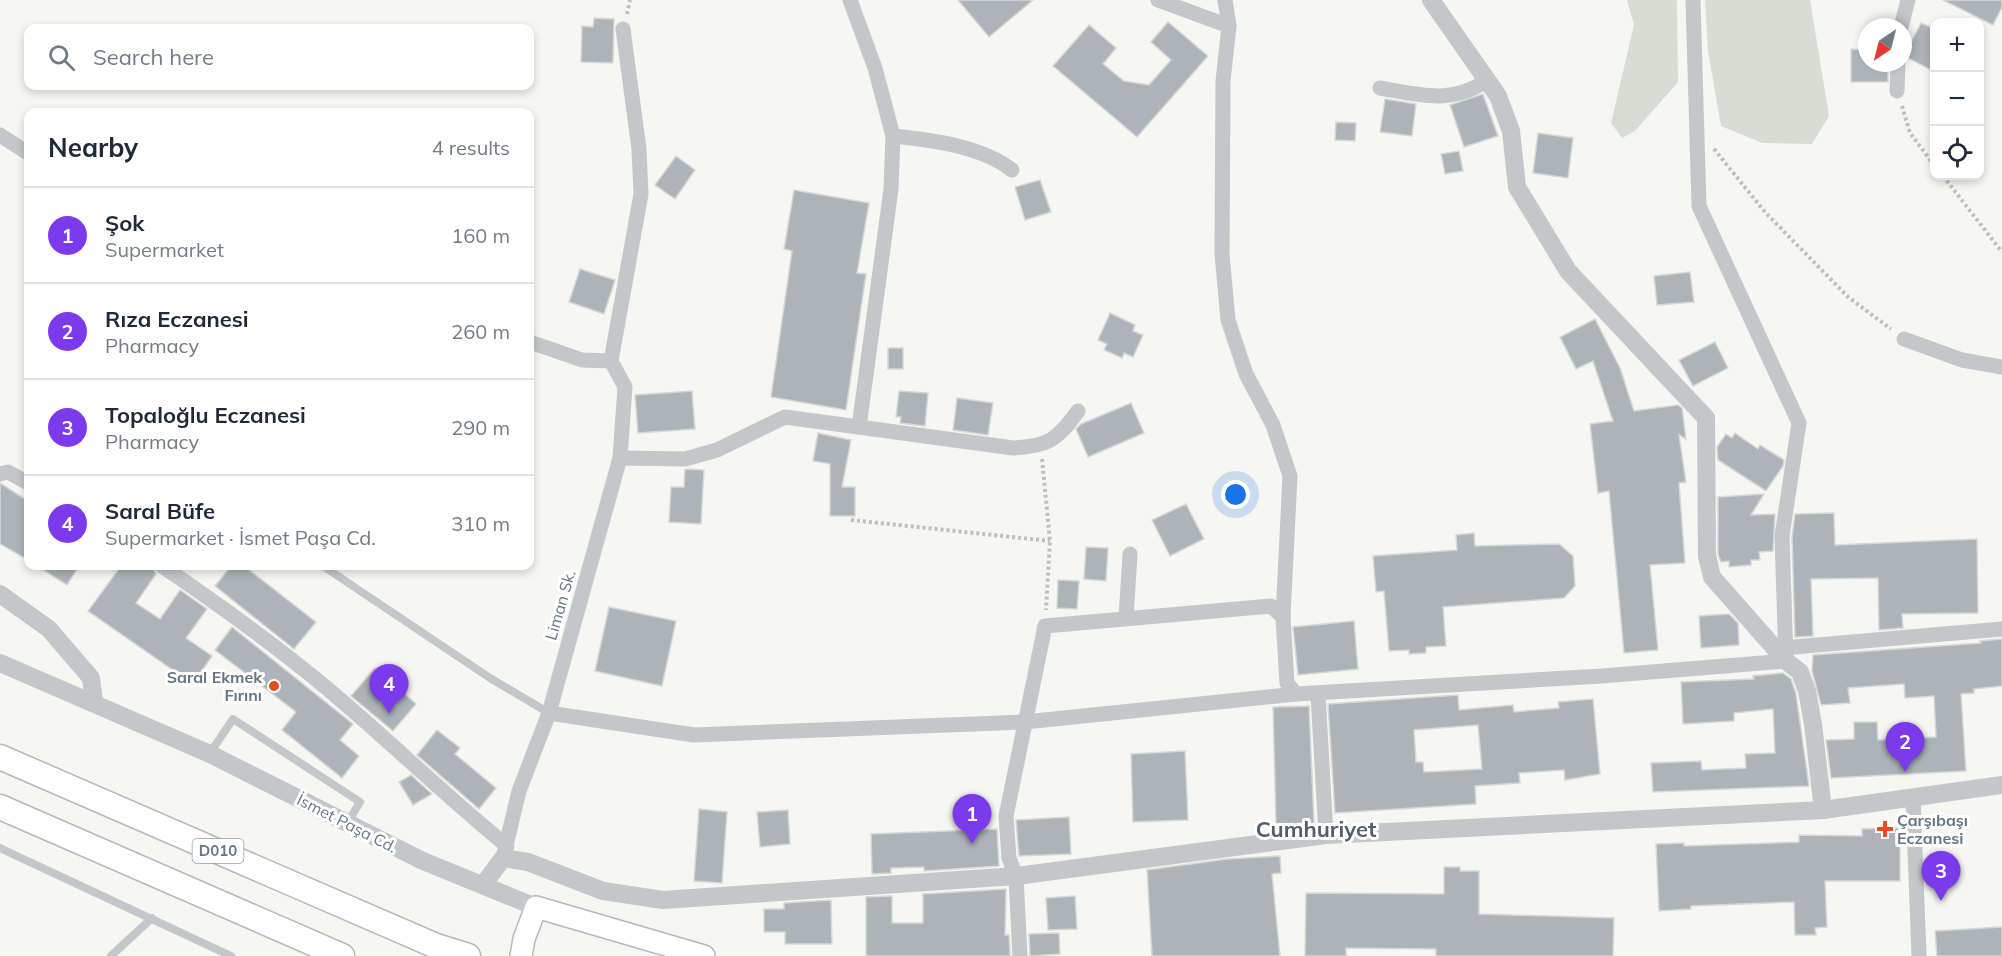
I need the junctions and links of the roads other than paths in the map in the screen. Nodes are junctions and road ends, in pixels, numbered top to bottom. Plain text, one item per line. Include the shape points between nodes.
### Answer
1 (850, 0) edge
2 (1158, 0) edge
3 (1225, 0) edge
4 (1431, 0) edge
5 (1693, 0) edge
6 (1908, 0) edge
7 (1903, 18) edge
8 (1229, 26) junction
9 (623, 29) dead end
10 (1898, 72) edge
11 (1486, 80) junction
12 (1380, 88) dead end
13 (1897, 91) road end
14 (0, 135) edge
15 (893, 136) junction
16 (24, 150) edge
17 (1012, 170) dead end
18 (1904, 339) road end
19 (534, 343) edge
20 (611, 361) junction
21 (2002, 368) edge
22 (1078, 411) dead end
23 (858, 427) junction
24 (620, 458) junction
25 (0, 474) edge
26 (24, 481) edge
27 (1130, 554) dead end
28 (168, 570) edge
29 (329, 570) edge
30 (0, 594) edge
31 (1282, 617) junction
32 (1126, 618) junction
33 (2002, 629) edge
34 (1784, 654) junction
35 (0, 663) edge
36 (1296, 694) junction
37 (1318, 694) junction
38 (94, 702) junction
39 (549, 713) junction
40 (1025, 722) junction
41 (210, 754) junction
42 (0, 757) edge
43 (2002, 785) edge
44 (1913, 797) junction
45 (0, 807) edge
46 (1823, 810) junction
47 (347, 824) junction
48 (1326, 835) junction
49 (0, 848) edge
50 (505, 852) junction
51 (1016, 876) junction
52 (483, 885) junction
53 (537, 907) junction
54 (152, 918) junction
55 (111, 956) edge
56 (231, 956) edge
57 (342, 956) edge
58 (468, 956) edge
59 (521, 956) edge
60 (704, 956) edge
61 (1020, 956) edge
62 (1919, 956) edge

1 - 15 street via 875,68
2 - 8 street
3 - 8 street
4 - 11 street
5 - 34 street via 1699,206 1799,423 1782,536
6 - 7 street
8 - 31 street via 1223,81 1222,254 1228,320 1246,374 1273,425 1290,476
9 - 20 street via 641,194
10 - 13 street
11 - 12 street via 1471,91 1449,97
11 - 34 street via 1498,96 1511,131 1516,187 1568,272 1706,418 1707,556 1712,577
14 - 16 street
15 - 17 street via 996,158
15 - 23 street via 891,189
18 - 21 street via 1962,360
19 - 20 street via 582,360
20 - 24 street, Liman Sk. via 625,387
22 - 23 street via 1061,435 1041,447 1013,448
23 - 24 street via 785,417 717,450 685,459
24 - 39 street, Liman Sk.
25 - 26 street via 8,472
27 - 32 street
28 - 50 street via 255,630 349,707
29 - 39 lane
30 - 38 street via 49,629 91,678
31 - 32 street via 1271,606
31 - 36 street via 1287,683
32 - 40 street via 1046,626
33 - 34 street
34 - 37 street via 1602,676
34 - 46 street via 1800,672 1807,691
35 - 38 street, İsmet Paşa Cd.
36 - 37 street
36 - 40 street
37 - 48 street
38 - 41 street, İsmet Paşa Cd.
39 - 40 street via 694,735
39 - 50 street, Liman Sk. via 519,791
40 - 51 street via 1006,816 1009,858
41 - 47 street, İsmet Paşa Cd.
41 - 47 lane via 233,719 360,802
42 - 58 highway, D010 via 436,946
43 - 44 street
44 - 46 street
44 - 62 street
45 - 57 highway
46 - 48 street
47 - 52 street, İsmet Paşa Cd.
48 - 51 street
49 - 54 lane
50 - 51 street via 603,891 663,900
50 - 52 street
51 - 61 street
52 - 53 street, İsmet Paşa Cd.
53 - 59 main road
53 - 60 main road, İsmet Paşa Cd.
54 - 55 lane
54 - 56 lane

